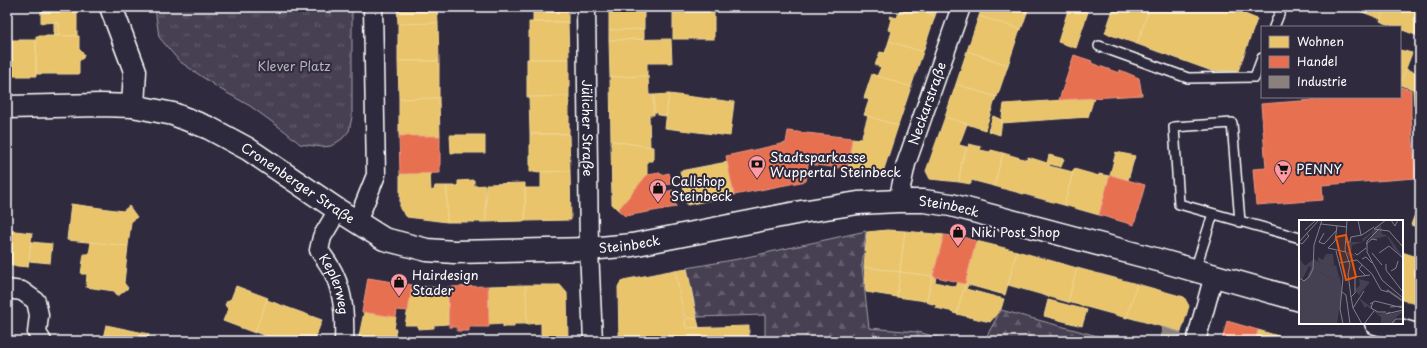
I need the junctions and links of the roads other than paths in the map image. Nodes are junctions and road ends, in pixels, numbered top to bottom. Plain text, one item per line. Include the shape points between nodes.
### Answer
1 (111, 7) edge
2 (373, 7) edge
3 (586, 7) edge
4 (962, 7) edge
5 (1282, 7) edge
6 (1274, 26) edge
7 (1099, 46) dead end
8 (1261, 61) edge
9 (133, 106) junction
10 (7, 107) edge
11 (898, 201) junction
12 (338, 210) junction
13 (1213, 214) junction
14 (357, 222) junction
15 (1240, 222) junction
16 (1299, 238) edge
17 (589, 249) junction
18 (1205, 273) junction
19 (14, 290) edge
20 (1299, 300) edge
21 (1379, 324) edge
22 (1420, 336) edge
23 (42, 341) edge
24 (344, 341) edge
25 (593, 341) edge
26 (1196, 341) edge

1 - 9 main road via 135,71
2 - 14 street via 376,175
3 - 17 street, Jülicher Straße
4 - 11 street, Neckarstraße via 906,164
5 - 6 lane
7 - 8 lane via 1188,78 1255,77
9 - 10 main road, Cronenberger Straße
9 - 12 main road, Cronenberger Straße via 173,114 209,128 248,148
11 - 17 main road, Steinbeck via 858,203 632,245
11 - 18 main road, Steinbeck via 924,201 951,206
12 - 14 main road, Cronenberger Straße
12 - 24 street, Keplerweg via 322,237 319,250 334,273 340,294 345,317
13 - 15 lane
13 - 15 lane via 1179,204 1174,126 1232,123
13 - 18 lane
14 - 17 main road, Cronenberger Straße via 384,239 427,250 454,252
15 - 16 lane
17 - 25 street, Jülicher Straße
18 - 20 main road, Steinbeck
18 - 26 street
19 - 23 street via 36,301 39,316 37,333
21 - 22 main road

